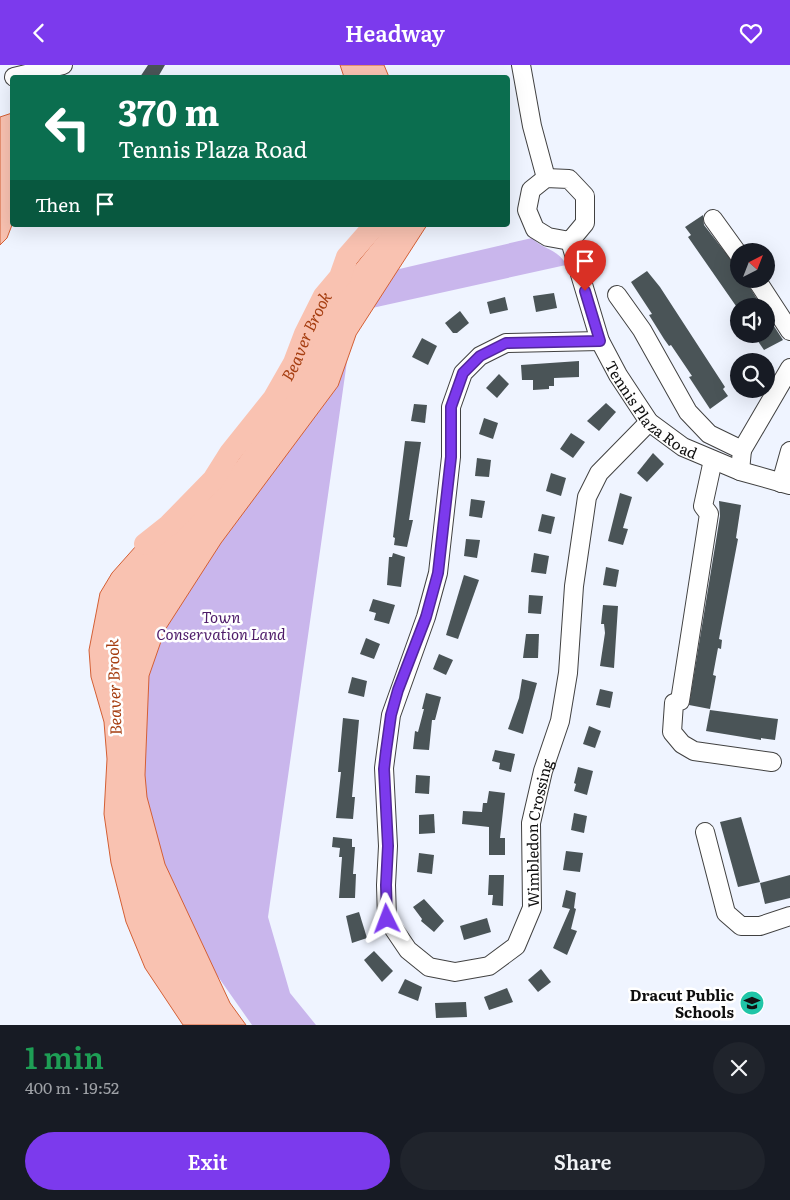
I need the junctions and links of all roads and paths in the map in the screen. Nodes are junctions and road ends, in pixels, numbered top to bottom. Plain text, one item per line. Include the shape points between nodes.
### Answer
1 (63, 65) edge
2 (522, 65) edge
3 (25, 75) edge
4 (546, 179) junction
5 (713, 219) dead end
6 (570, 241) junction
7 (730, 243) edge
8 (762, 288) edge
9 (617, 295) dead end
10 (790, 331) edge
11 (600, 341) junction
12 (790, 368) edge
13 (649, 422) junction
14 (742, 450) junction
15 (790, 451) edge
16 (713, 460) junction
17 (740, 471) junction
18 (786, 484) edge
19 (772, 762) dead end
20 (705, 832) dead end
21 (790, 916) edge

1 - 3 street
2 - 4 street via 532,126
4 - 6 street via 569,179 585,196 585,223
4 - 6 street via 531,191 527,210 535,229 548,237
5 - 7 street
6 - 11 street, Tennis Plaza Road
8 - 10 street
9 - 14 street via 642,330 688,412 709,434
11 - 13 street, Tennis Plaza Road
11 - 13 street, Wimbledon Crossing via 506,343 480,356 463,373 451,407 451,457 438,573 391,715 384,769 387,919 408,950 430,967 455,972 489,966 516,946 532,908 532,823 543,771 560,721 587,497 599,473
12 - 14 street
13 - 16 street, Tennis Plaza Road via 683,447
14 - 17 street
15 - 18 street
16 - 17 street, Tennis Plaza Road
16 - 19 street via 703,506 710,514 680,701 674,703 672,731 682,744 694,751
17 - 18 street, Tennis Plaza Road
20 - 21 street via 726,913 741,926 760,926

